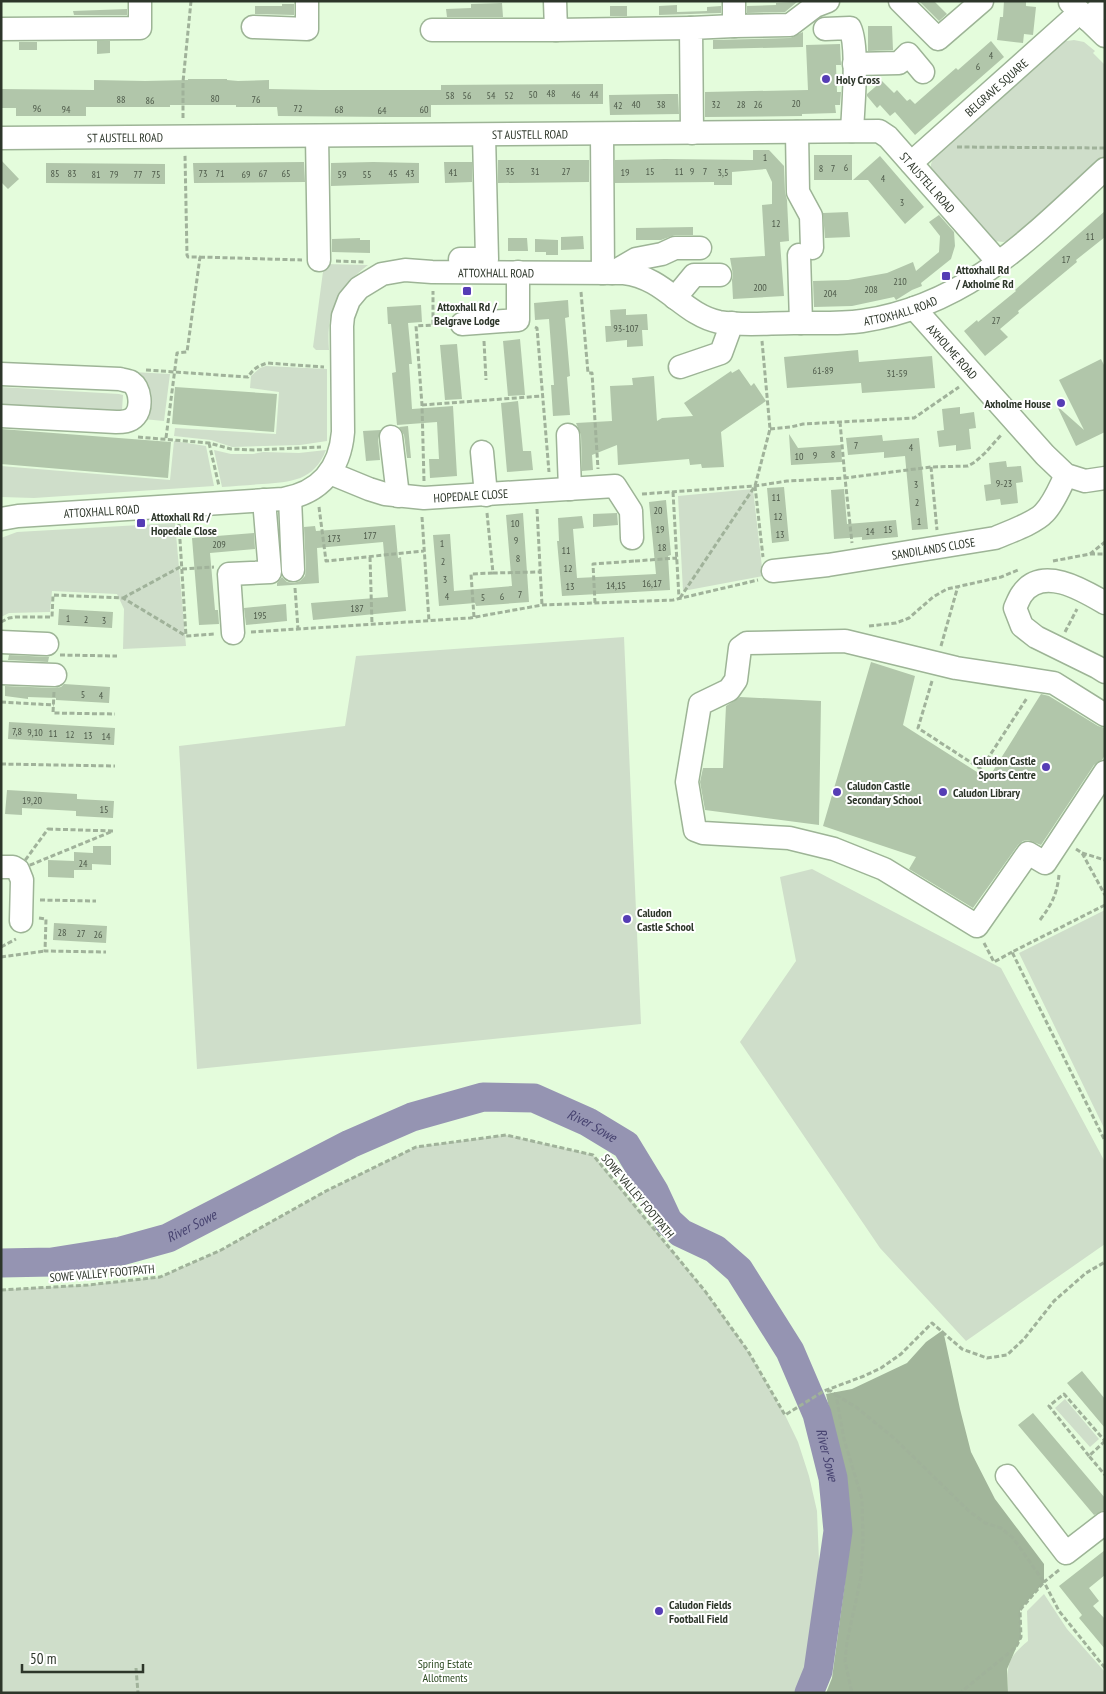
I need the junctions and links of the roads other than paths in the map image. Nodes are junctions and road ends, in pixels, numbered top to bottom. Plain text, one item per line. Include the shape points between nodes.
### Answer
1 (140, 1) edge
2 (307, 1) edge
3 (555, 1) edge
4 (734, 1) edge
5 (828, 1) edge
6 (900, 1) edge
7 (982, 1) edge
8 (1105, 2) edge
9 (1079, 11) edge
10 (734, 26) junction
11 (253, 27) dead end
12 (691, 28) junction
13 (1, 29) edge
14 (826, 29) dead end
15 (432, 30) dead end
16 (556, 30) junction
17 (1105, 36) edge
18 (854, 64) junction
19 (923, 72) dead end
20 (852, 131) junction
21 (797, 132) junction
22 (692, 133) junction
23 (602, 134) junction
24 (484, 135) junction
25 (318, 136) junction
26 (1, 138) edge
27 (912, 163) junction
28 (1105, 169) edge
29 (700, 248) dead end
30 (406, 258) dead end
31 (487, 259) junction
32 (319, 260) road end
33 (999, 263) junction
34 (521, 265) junction
35 (607, 273) junction
36 (720, 275) dead end
37 (675, 298) junction
38 (914, 308) junction
39 (472, 323) road end
40 (732, 323) junction
41 (801, 323) junction
42 (680, 367) dead end
43 (1, 374) edge
44 (1, 416) edge
45 (568, 435) dead end
46 (391, 437) dead end
47 (482, 452) dead end
48 (329, 471) junction
49 (1066, 475) junction
50 (1105, 478) edge
51 (552, 490) junction
52 (486, 495) junction
53 (398, 496) junction
54 (290, 498) junction
55 (264, 500) junction
56 (1, 519) edge
57 (632, 538) road end
58 (768, 565) road end
59 (294, 570) road end
60 (1105, 603) edge
61 (232, 633) road end
62 (1, 642) edge
63 (47, 644) road end
64 (1105, 672) edge
65 (1, 673) edge
66 (55, 675) road end
67 (1105, 715) edge
68 (1105, 772) edge
69 (10, 868) edge
70 (21, 913) road end
71 (1007, 1476) dead end
72 (1105, 1524) edge

1 - 13 street via 140,28
2 - 11 street via 307,29
3 - 16 street
4 - 10 street
5 - 10 street via 815,6 790,25
6 - 7 street via 938,39
8 - 9 street, BELGRAVE SQUARE
9 - 17 street
9 - 27 street, BELGRAVE SQUARE
10 - 12 street
12 - 16 street
12 - 22 street
14 - 18 street via 850,28
15 - 16 street
18 - 19 street via 899,63 908,54
18 - 20 street
20 - 21 street, ST AUSTELL ROAD
20 - 27 street, ST AUSTELL ROAD via 883,133
21 - 22 street, ST AUSTELL ROAD
21 - 41 street via 798,192 811,216 805,251
22 - 23 street, ST AUSTELL ROAD
23 - 24 street, ST AUSTELL ROAD
23 - 35 street
24 - 25 street, ST AUSTELL ROAD
24 - 31 street
25 - 26 street, ST AUSTELL ROAD
25 - 32 street
27 - 33 street, ST AUSTELL ROAD
28 - 33 street, ATTOXHALL ROAD
29 - 35 street via 675,248 636,259
30 - 31 street
31 - 34 street
33 - 38 street, ATTOXHALL ROAD via 959,289
34 - 35 street, ATTOXHALL ROAD
34 - 39 street via 518,320
34 - 48 street, ATTOXHALL ROAD via 432,272 405,270 382,274 358,288 345,308 342,326 343,432
35 - 37 street, ATTOXHALL ROAD via 644,277
36 - 37 street via 694,275
37 - 40 street, ATTOXHALL ROAD via 711,321
38 - 41 street, ATTOXHALL ROAD via 858,322
38 - 49 street, AXHOLME ROAD
40 - 41 street, ATTOXHALL ROAD
40 - 42 street via 721,353
43 - 44 street via 120,379 132,382 140,405 135,416 126,422
45 - 51 street
46 - 53 street
47 - 52 street
48 - 53 street, HOPEDALE CLOSE via 368,489
48 - 54 street, ATTOXHALL ROAD via 302,495
49 - 50 street via 1085,481
49 - 58 street, SANDILANDS CLOSE via 1044,514 995,538 828,565
51 - 52 street, HOPEDALE CLOSE
51 - 57 street, HOPEDALE CLOSE via 607,486 631,511
52 - 53 street, HOPEDALE CLOSE
54 - 55 street, ATTOXHALL ROAD
54 - 59 street
55 - 56 street, ATTOXHALL ROAD
55 - 61 street via 270,572 229,574
60 - 64 street via 1066,583 1050,580 1036,583 1022,593 1015,608 1022,626 1036,636
62 - 63 street
65 - 66 street
67 - 68 street via 1054,683 956,668 938,658 845,642 747,643 740,648 736,680 728,690 700,704 687,782 695,830 789,838 834,850 884,869 977,926 1028,853 1045,863
69 - 70 street via 22,880
71 - 72 street via 1066,1553

